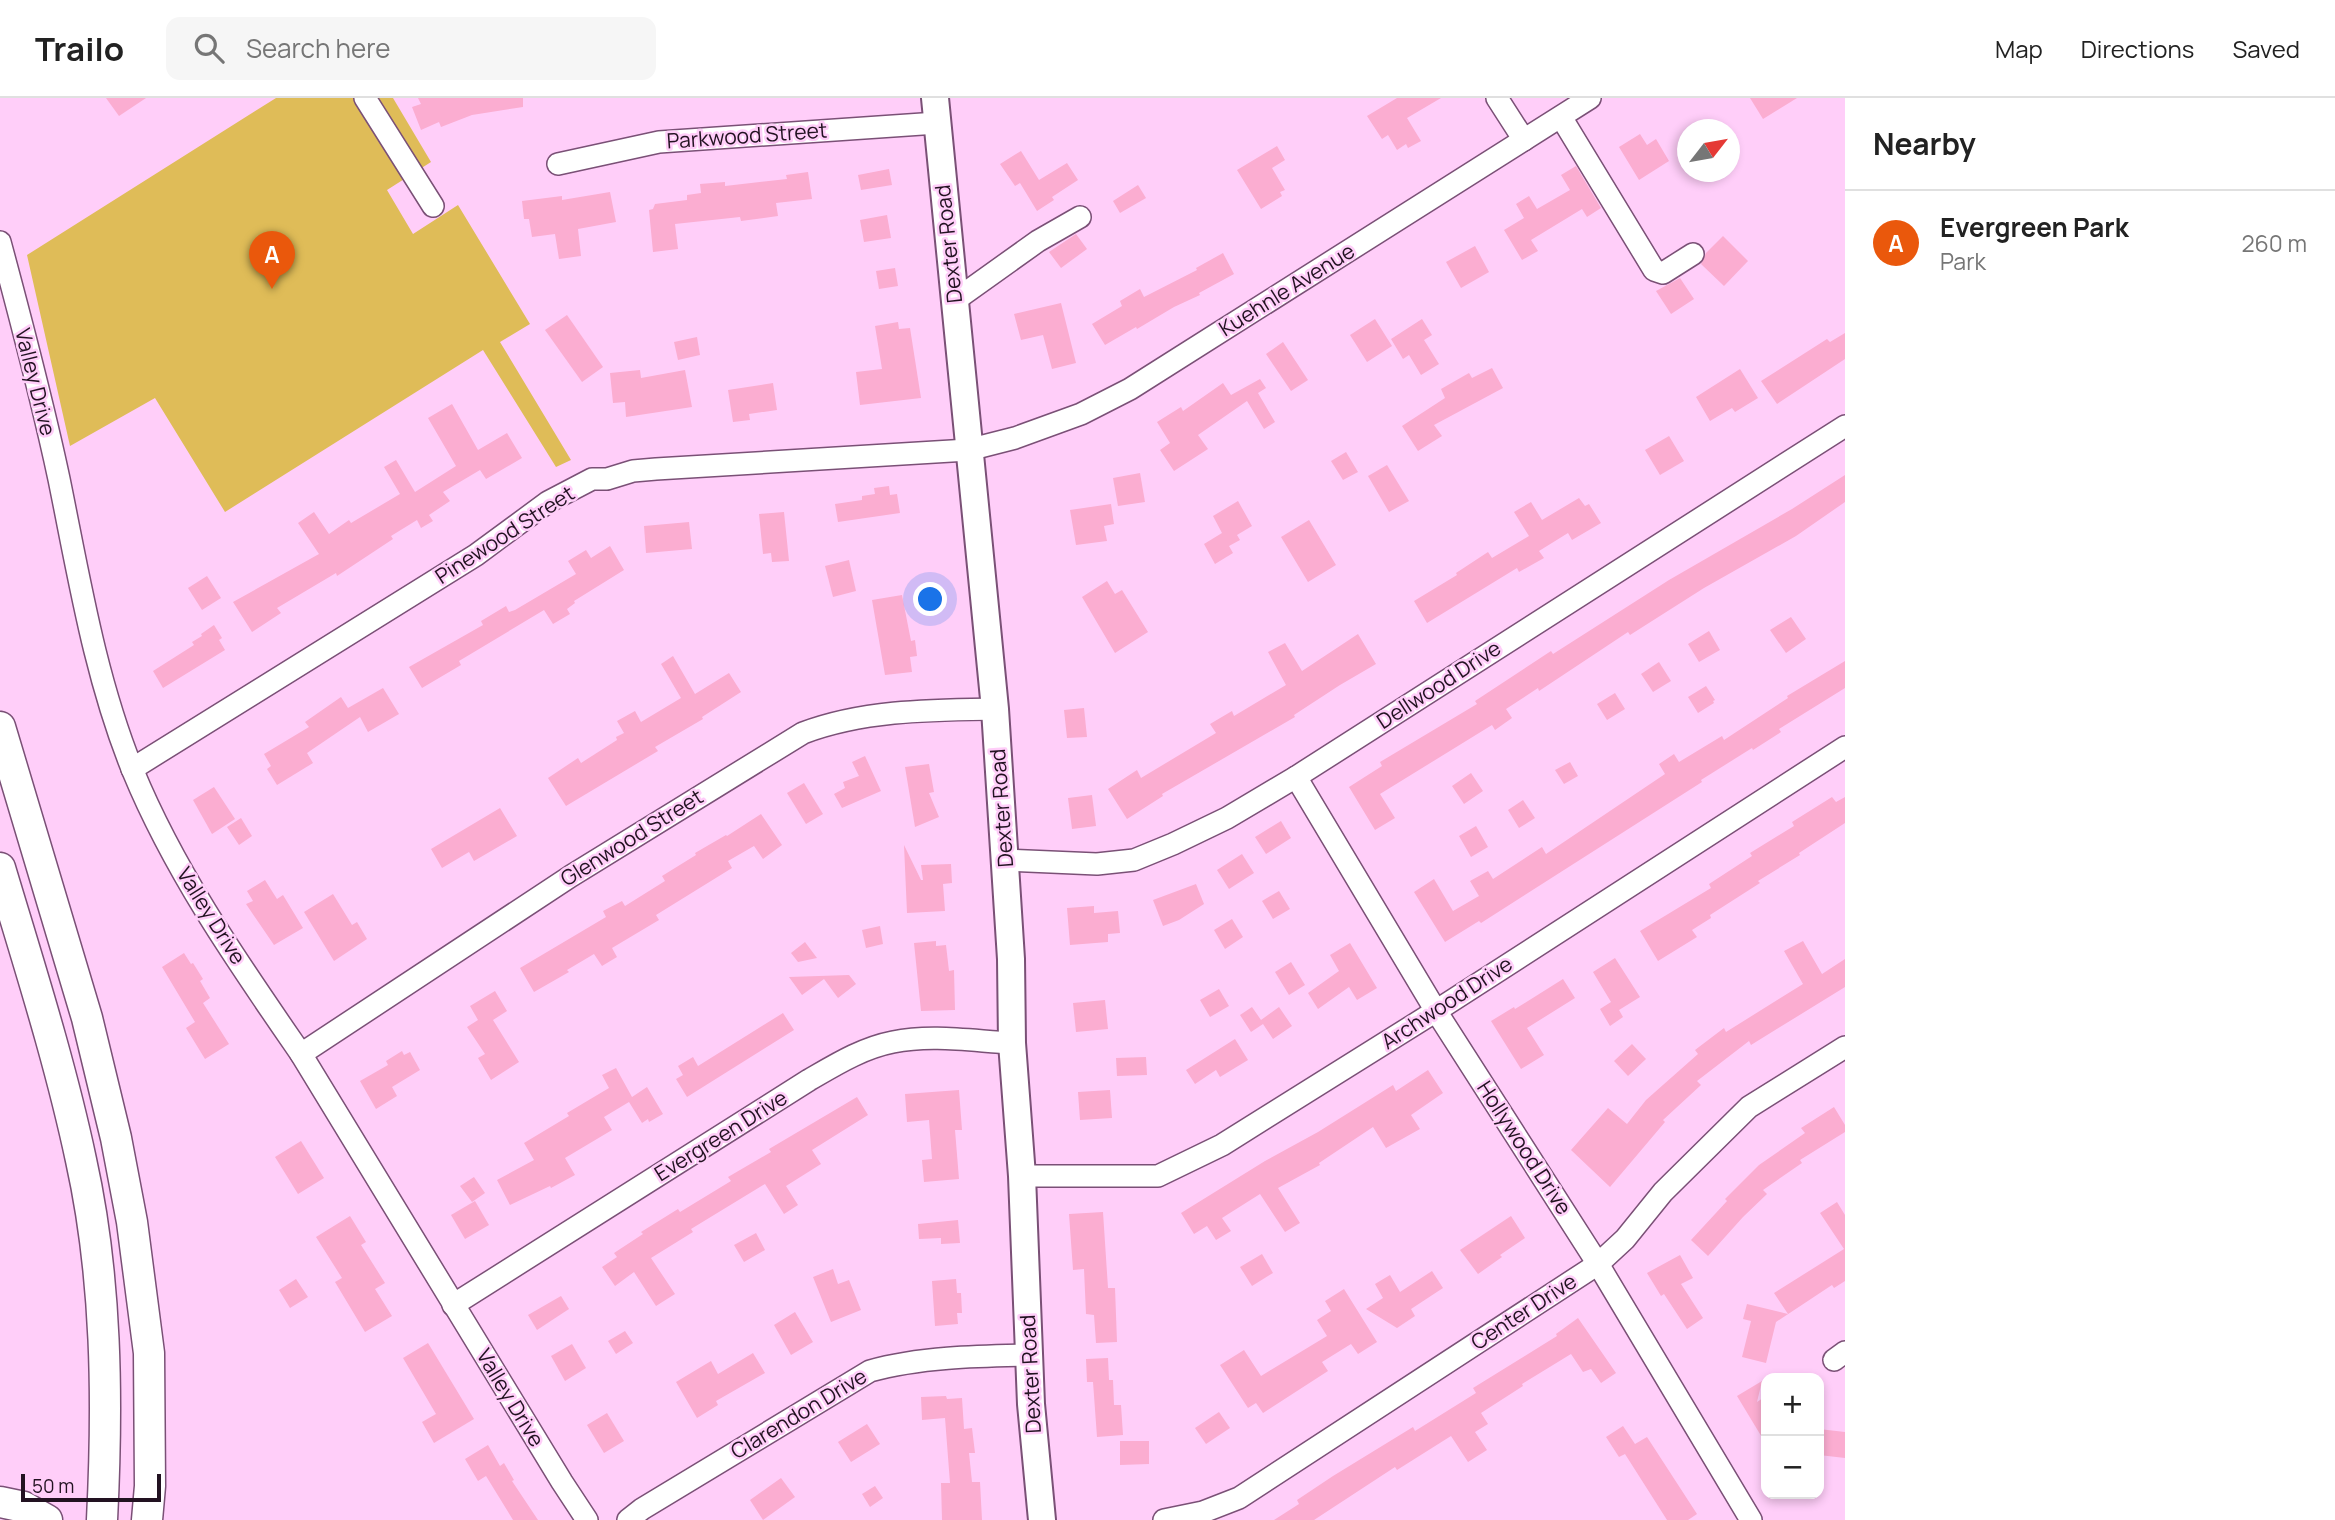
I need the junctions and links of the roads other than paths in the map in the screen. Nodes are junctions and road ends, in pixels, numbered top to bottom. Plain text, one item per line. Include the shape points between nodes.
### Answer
1 (365, 98) edge
2 (1497, 98) edge
3 (1590, 98) edge
4 (936, 111) edge
5 (1561, 117) junction
6 (1524, 140) junction
7 (558, 164) dead end
8 (433, 206) dead end
9 (1080, 217) dead end
10 (0, 242) edge
11 (1693, 254) dead end
12 (954, 301) junction
13 (1845, 426) edge
14 (968, 450) junction
15 (995, 709) junction
16 (0, 727) edge
17 (1845, 747) edge
18 (132, 769) junction
19 (1296, 777) junction
20 (1006, 860) junction
21 (0, 868) edge
22 (1436, 1011) junction
23 (1012, 1043) junction
24 (1845, 1046) edge
25 (301, 1054) junction
26 (1022, 1175) junction
27 (1598, 1264) junction
28 (453, 1305) junction
29 (1029, 1355) junction
30 (0, 1502) edge
31 (47, 1520) edge
32 (102, 1520) edge
33 (147, 1520) edge
34 (587, 1520) edge
35 (628, 1520) edge
36 (1042, 1520) edge
37 (1164, 1520) edge
38 (1751, 1520) edge

1 - 8 street
2 - 6 street
3 - 5 street, Kuehnle Avenue
4 - 7 street, Parkwood Street via 659,142
4 - 12 main road, Dexter Road
5 - 6 street, Kuehnle Avenue
5 - 11 street via 1654,270 1663,273
6 - 14 street, Kuehnle Avenue via 1130,389 1081,414
9 - 12 street
10 - 18 street, Valley Drive via 107,699
12 - 14 main road, Dexter Road
13 - 19 street, Dellwood Drive
14 - 15 main road, Dexter Road
14 - 18 street, Pinewood Street via 656,468 592,479 548,502 465,562
15 - 20 main road, Dexter Road
15 - 25 street, Glenwood Street via 916,711 832,722 803,733 571,876
16 - 33 highway via 87,1018 132,1222 149,1353
17 - 22 street, Archwood Drive
18 - 25 street, Valley Drive via 168,846
19 - 20 street, Dellwood Drive via 1227,818 1134,860 1097,864
19 - 22 street, Hollywood Drive
20 - 23 main road, Dexter Road
21 - 32 highway via 82,1162 103,1340
22 - 26 street, Archwood Drive via 1222,1145 1158,1176
22 - 27 street, Hollywood Drive
23 - 26 main road, Dexter Road
23 - 28 street, Evergreen Drive via 926,1039 892,1042 855,1054
24 - 27 street, Center Drive via 1749,1107
25 - 28 street, Valley Drive
26 - 29 main road, Dexter Road
27 - 37 street, Center Drive via 1239,1498
27 - 38 street, Hollywood Drive
28 - 34 street, Valley Drive
29 - 35 street, Clarendon Drive via 897,1363 870,1371
29 - 36 main road, Dexter Road
30 - 31 highway via 24,1507

